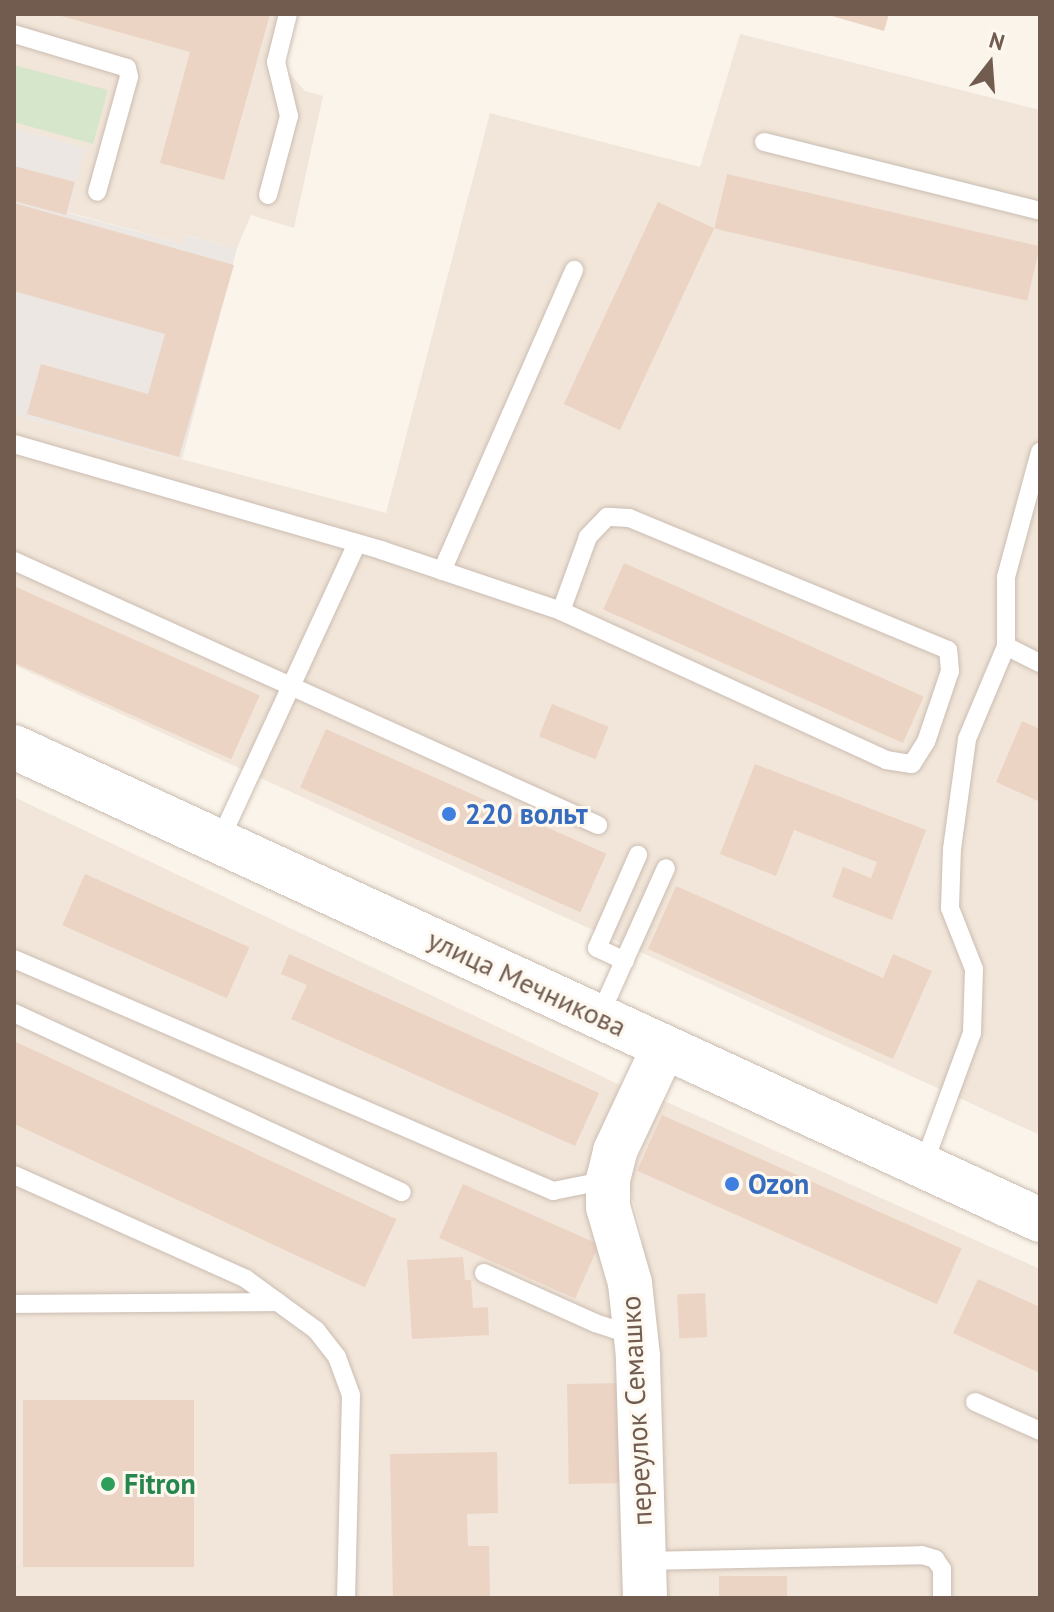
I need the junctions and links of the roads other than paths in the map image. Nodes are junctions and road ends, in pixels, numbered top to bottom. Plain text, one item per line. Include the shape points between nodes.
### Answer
1 (288, 14) edge
2 (14, 34) edge
3 (764, 142) dead end
4 (97, 192) dead end
5 (268, 195) dead end
6 (1040, 211) edge
7 (574, 270) dead end
8 (14, 444) edge
9 (1040, 452) edge
10 (357, 543) junction
11 (14, 561) edge
12 (442, 571) junction
13 (561, 611) junction
14 (1006, 646) junction
15 (1040, 663) edge
16 (290, 685) junction
17 (14, 747) edge
18 (598, 825) dead end
19 (219, 842) junction
20 (638, 855) dead end
21 (666, 868) dead end
22 (14, 959) edge
23 (625, 961) junction
24 (14, 1013) edge
25 (599, 1017) junction
26 (664, 1047) junction
27 (923, 1166) junction
28 (14, 1175) edge
29 (608, 1180) junction
30 (402, 1192) dead end
31 (1040, 1220) edge
32 (484, 1273) dead end
33 (278, 1302) junction
34 (14, 1304) edge
35 (636, 1336) junction
36 (975, 1402) dead end
37 (1040, 1431) edge
38 (644, 1579) edge
39 (346, 1598) edge
40 (942, 1598) edge

1 - 5 lane via 276,62 288,122
2 - 4 lane via 127,68 129,77
3 - 6 lane
7 - 12 lane
8 - 10 lane
9 - 14 lane via 1006,577
10 - 12 lane
10 - 16 lane
11 - 16 lane
12 - 13 lane
13 - 13 lane via 886,760 912,764 926,742 950,671 948,650 629,518 607,517 588,537
14 - 15 lane
14 - 27 lane via 967,739 952,849 950,908 974,969 972,1033
16 - 18 lane
16 - 19 lane
17 - 19 main road, улица Мечникова
19 - 25 main road, улица Мечникова
20 - 23 lane via 597,948
21 - 23 lane
22 - 29 lane via 553,1191
23 - 25 lane
24 - 30 lane
25 - 26 main road, улица Мечникова
26 - 27 main road, улица Мечникова
26 - 29 main road, переулок Семашко via 615,1151
27 - 31 main road, улица Мечникова
28 - 33 lane via 246,1279
29 - 35 main road, переулок Семашко via 608,1207 630,1283
32 - 35 lane
33 - 34 lane
33 - 39 lane via 316,1330 337,1357 351,1395
35 - 38 main road, переулок Семашко
36 - 37 lane
38 - 40 lane via 922,1555 935,1559 942,1569

